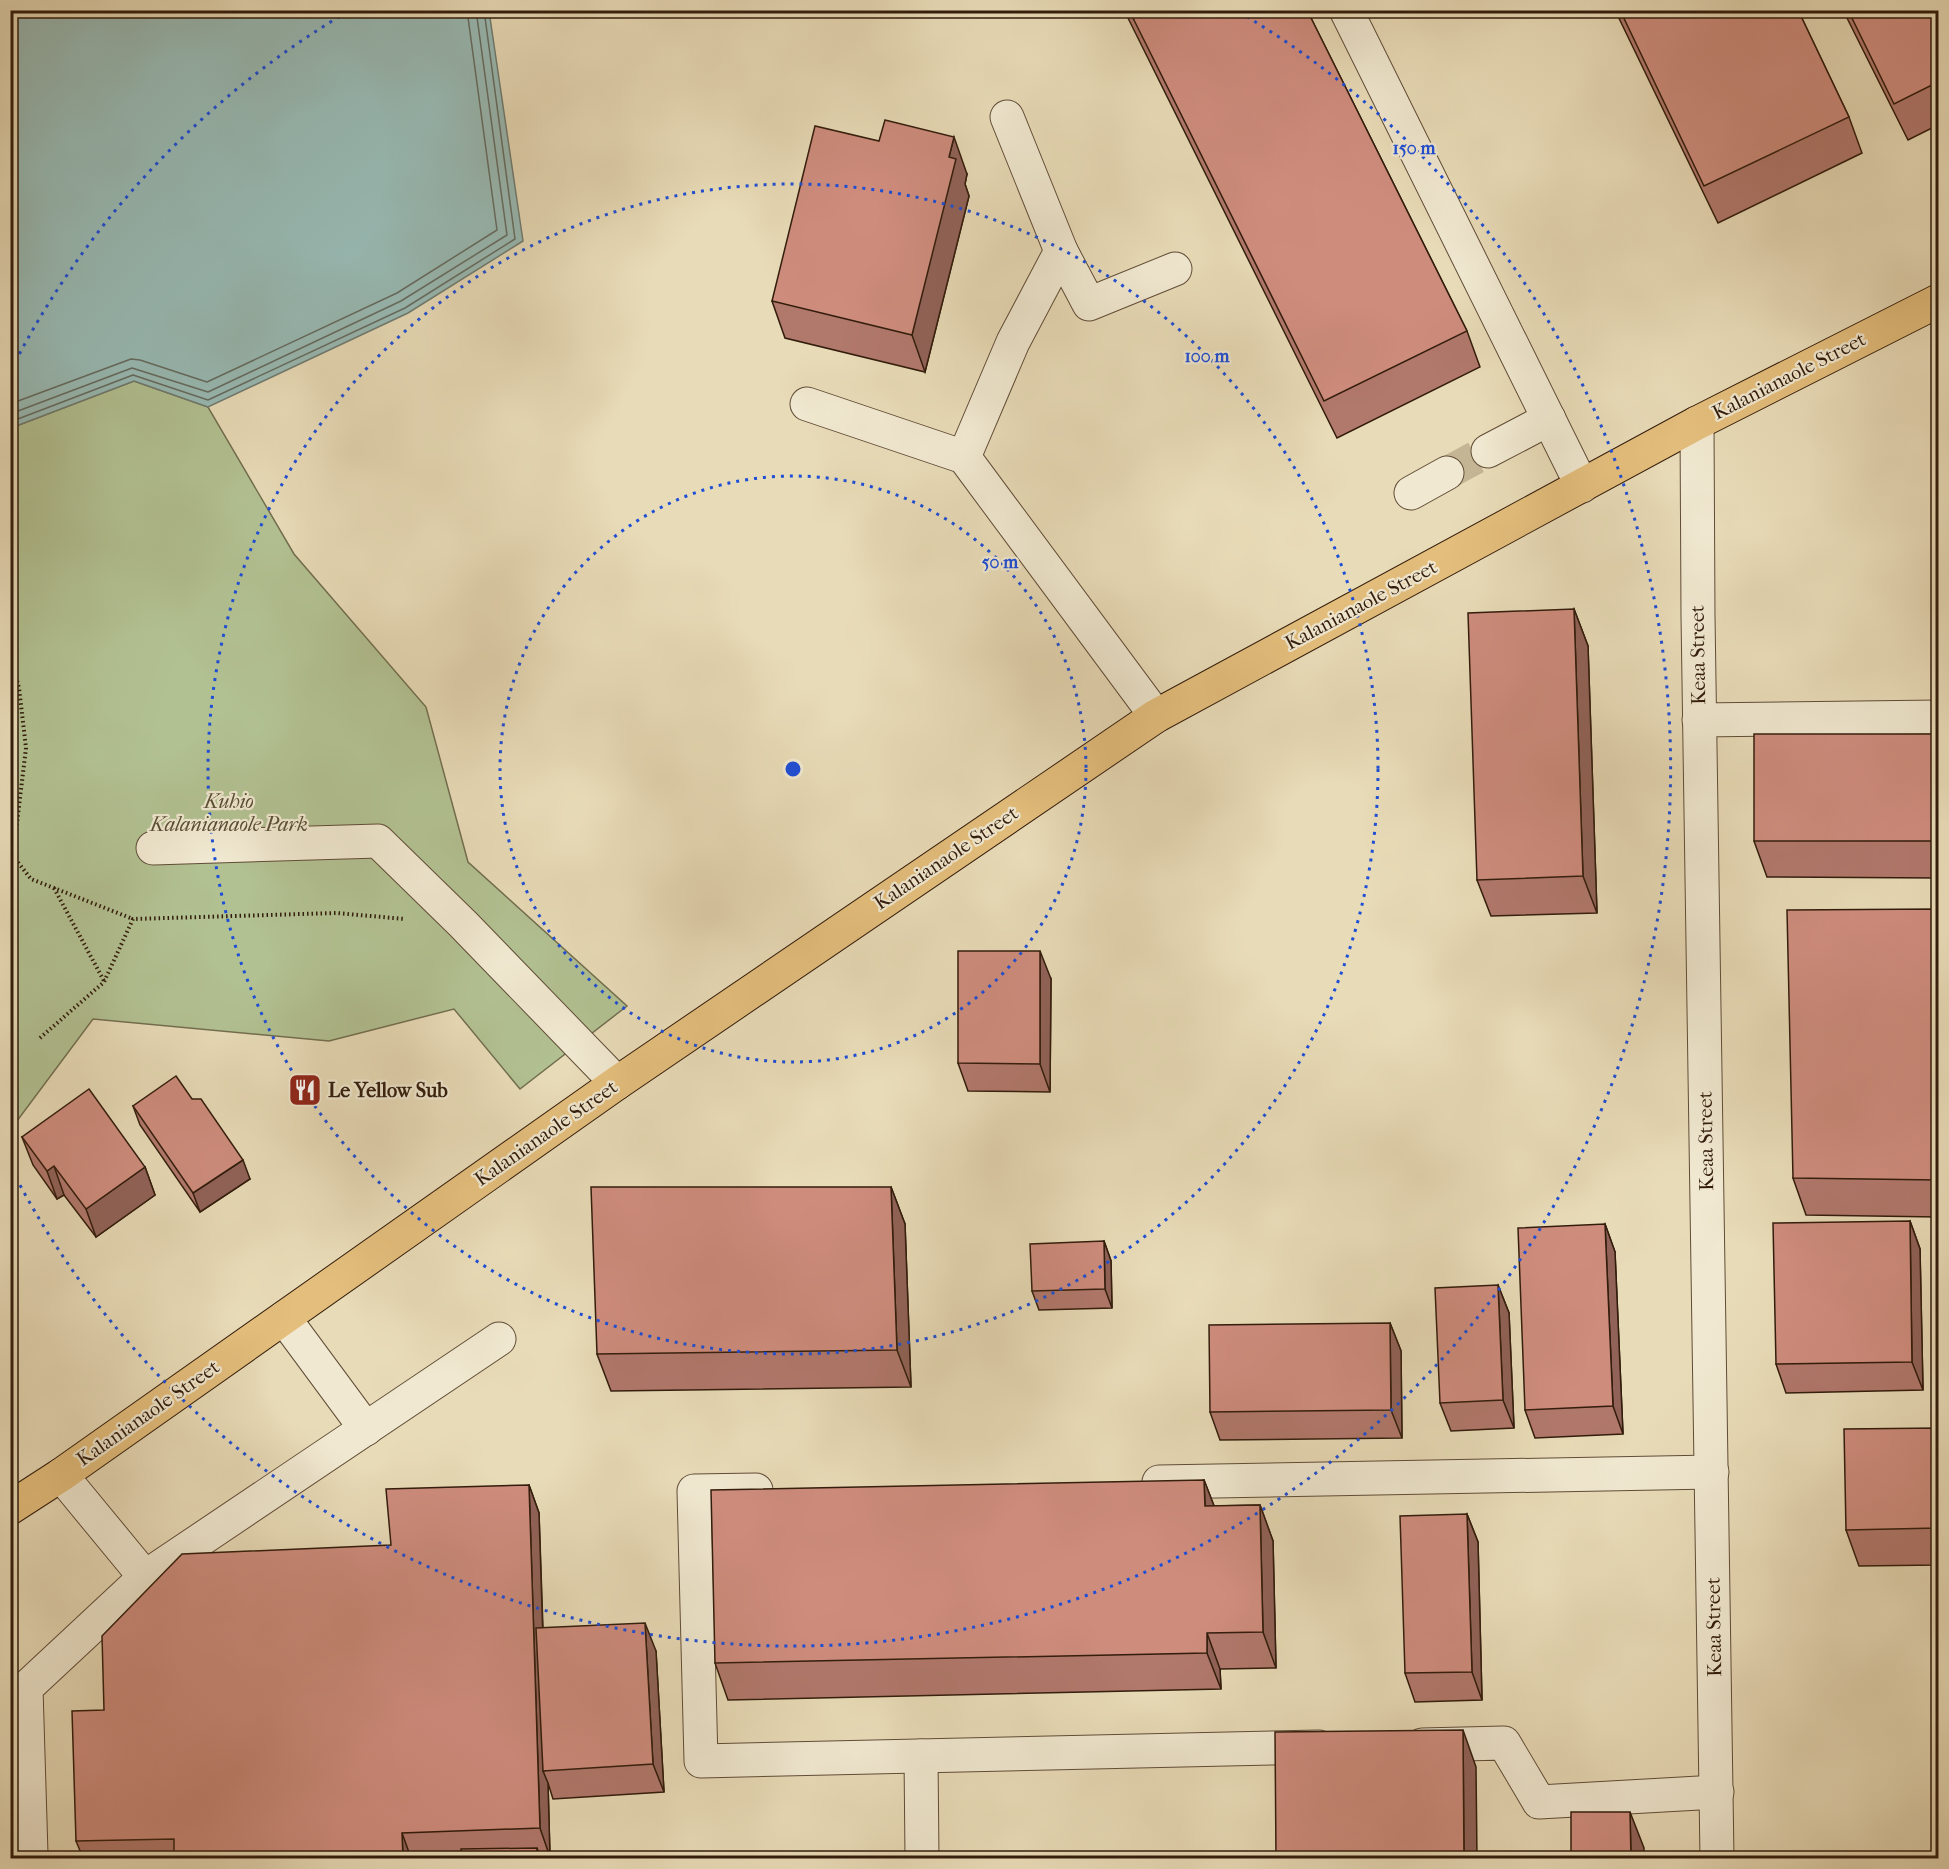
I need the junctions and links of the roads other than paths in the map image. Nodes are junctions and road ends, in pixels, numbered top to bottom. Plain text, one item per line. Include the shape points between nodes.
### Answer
1 (1346, 10) edge
2 (1007, 117) dead end
3 (1061, 251) junction
4 (1175, 269) dead end
5 (1938, 301) edge
6 (807, 404) dead end
7 (1549, 419) junction
8 (1697, 423) junction
9 (1488, 451) tunnel mouth
10 (964, 457) junction
11 (1447, 474) tunnel mouth
12 (1582, 486) junction
13 (1412, 493) dead end
14 (1156, 716) junction
15 (1938, 717) edge
16 (1699, 720) junction
17 (153, 848) dead end
18 (617, 1083) junction
19 (284, 1318) junction
20 (499, 1339) dead end
21 (366, 1429) junction
22 (1712, 1472) junction
23 (61, 1475) junction
24 (1134, 1483) edge
25 (789, 1489) edge
26 (10, 1508) edge
27 (145, 1577) junction
28 (1397, 1746) edge
29 (1350, 1747) edge
30 (921, 1756) junction
31 (1717, 1792) junction
32 (31, 1854) dead end
33 (922, 1858) edge
34 (1717, 1858) edge

1 - 7 street
2 - 3 street
3 - 4 street via 1089,304
3 - 10 street via 1012,342
5 - 8 main road, Kalanianaole Street
6 - 10 street
7 - 9 street
7 - 12 street
8 - 12 main road, Kalanianaole Street
8 - 16 street, Keaa Street
10 - 14 street
11 - 13 street
12 - 14 main road, Kalanianaole Street
14 - 18 main road, Kalanianaole Street
15 - 16 street
16 - 22 street, Keaa Street
17 - 18 street via 378,841
18 - 19 main road, Kalanianaole Street
19 - 21 street
19 - 23 main road, Kalanianaole Street
20 - 21 street
21 - 27 street
22 - 24 street
22 - 31 street, Keaa Street
23 - 26 main road, Kalanianaole Street
23 - 27 street
25 - 30 street via 694,1491 700,1761
27 - 32 street via 26,1688
28 - 31 street via 1504,1743 1539,1802
29 - 30 street
30 - 33 street
31 - 34 street, Keaa Street

